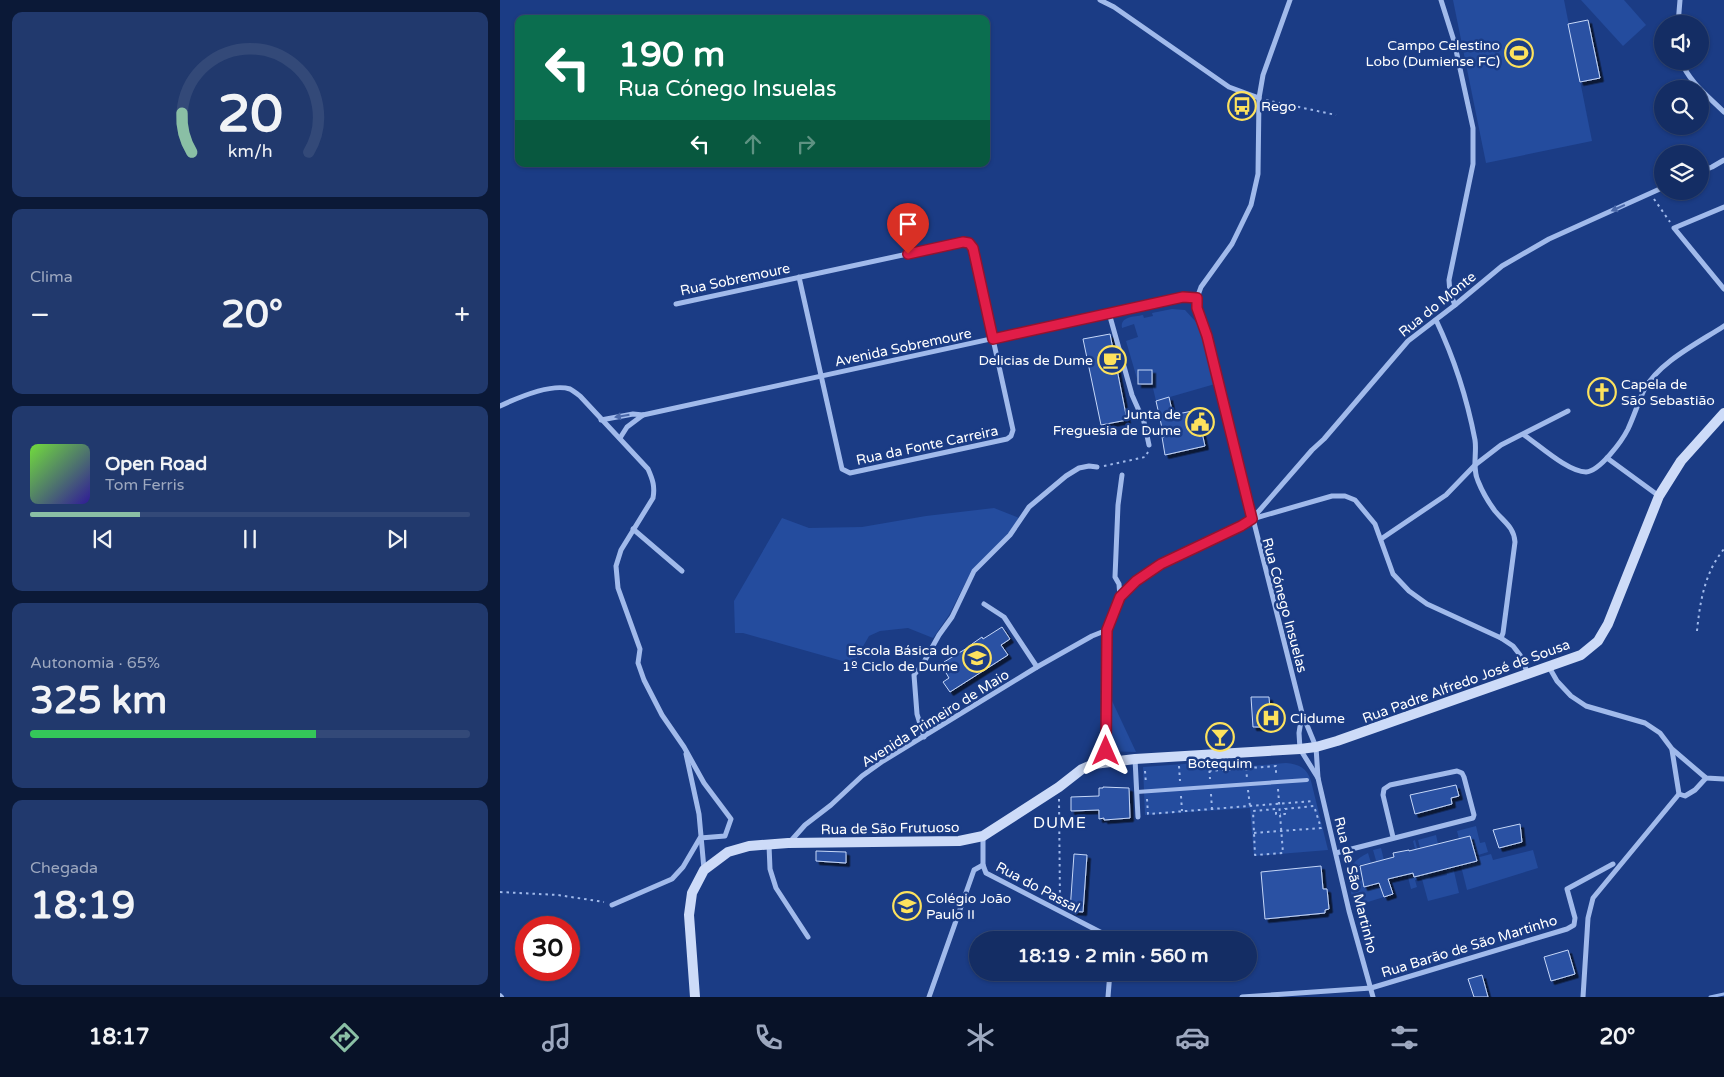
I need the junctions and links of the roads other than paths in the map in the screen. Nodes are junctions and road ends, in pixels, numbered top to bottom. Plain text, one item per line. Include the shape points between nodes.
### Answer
1 (1100, 0) edge
2 (1290, 0) edge
3 (1441, 0) edge
4 (1680, 0) edge
5 (1679, 15) edge
6 (1686, 70) edge
7 (1258, 98) junction
8 (1724, 112) edge
9 (1724, 160) edge
10 (1709, 168) edge
11 (1654, 191) edge
12 (1724, 208) edge
13 (799, 277) junction
14 (1724, 289) edge
15 (1197, 298) junction
16 (676, 304) dead end
17 (1455, 305) junction
18 (1109, 313) junction
19 (1436, 320) junction
20 (1724, 326) edge
21 (993, 339) junction
22 (821, 376) junction
23 (500, 406) edge
24 (1568, 411) dead end
25 (1724, 413) edge
26 (642, 415) junction
27 (601, 420) junction
28 (1524, 435) junction
29 (620, 438) junction
30 (1149, 445) road end
31 (1607, 458) junction
32 (1475, 465) junction
33 (1097, 467) road end
34 (1122, 475) dead end
35 (1659, 496) junction
36 (1252, 519) junction
37 (633, 529) junction
38 (1381, 539) junction
39 (682, 571) dead end
40 (1120, 597) junction
41 (984, 604) dead end
42 (1107, 630) junction
43 (1501, 638) junction
44 (1037, 667) junction
45 (1549, 667) junction
46 (1528, 674) junction
47 (1302, 714) junction
48 (924, 737) junction
49 (684, 747) junction
50 (1316, 747) junction
51 (1300, 749) junction
52 (1672, 749) junction
53 (1135, 759) junction
54 (1106, 762) junction
55 (1318, 778) junction
56 (1706, 778) junction
57 (1724, 779) edge
58 (1307, 780) dead end
59 (1137, 792) junction
60 (1679, 794) junction
61 (1138, 817) dead end
62 (983, 836) junction
63 (1392, 837) junction
64 (700, 838) junction
65 (788, 843) junction
66 (769, 845) junction
67 (1336, 853) junction
68 (983, 864) junction
69 (1613, 864) dead end
70 (704, 870) junction
71 (612, 905) road end
72 (1098, 931) edge
73 (808, 937) dead end
74 (1109, 981) edge
75 (1371, 988) junction
76 (695, 997) edge
77 (929, 997) edge
78 (1108, 997) edge
79 (1242, 997) edge
80 (1373, 997) edge
81 (1583, 997) edge

1 - 7 street via 1229,87
2 - 7 street
3 - 17 street via 1454,41 1473,128 1473,164 1449,280
4 - 5 street
6 - 8 street via 1699,88
7 - 15 street via 1258,174 1252,205 1232,244 1201,287
9 - 10 street
11 -> 17 street, Rua do Monte via 1549,238 1502,266
12 - 14 street via 1674,228
13 - 16 street, Rua Sobremoure
13 - 21 street, Rua Sobremoure via 969,243 973,248
13 - 22 street, Rua Sobremoure
15 - 18 street, Avenida Sobremoure via 1183,297
15 - 36 street, Rua Cónego Insuelas
17 - 19 street, Rua do Monte
18 - 21 street, Avenida Sobremoure
18 - 30 street
19 - 32 street via 1463,388 1475,442
19 - 36 street, Rua do Monte via 1408,341
20 - 31 street via 1663,366 1645,389 1627,432
21 - 22 street, Avenida Sobremoure
21 - 22 street, Rua da Fonte Carreira via 1013,430 1011,436 850,474 842,469
22 - 26 street, Avenida Sobremoure
23 - 27 street via 519,397 557,387 580,396
24 - 28 street
25 - 35 street, Rua Padre Alfredo José de Sousa via 1681,461
26 -> 27 street, Avenida Sobremoure
26 - 29 street via 627,427
27 - 29 street
28 - 31 street via 1573,469 1594,470
28 - 32 street via 1501,445
29 - 37 street via 648,469 653,480 653,498
31 - 35 street
32 - 38 street via 1446,495
32 - 43 street via 1478,482 1514,533
33 - 48 street via 1079,468 1066,476 1029,507 1010,535 974,570 952,617 914,675 916,714
34 - 40 street via 1115,576
35 - 45 street, Rua Padre Alfredo José de Sousa via 1608,624 1598,641 1581,655
36 - 38 street via 1332,496 1345,496 1355,500
36 - 40 street via 1161,564
36 - 47 street, Rua Cónego Insuelas
37 - 39 street
37 - 49 street via 616,566 618,588 640,650 638,663 644,680
38 - 43 street via 1393,574 1409,591 1427,604
40 - 42 street
41 - 44 street via 1004,617
42 - 44 street, Avenida Primeiro de Maio
42 - 54 street
43 - 46 street via 1520,655
44 - 48 street, Avenida Primeiro de Maio
45 - 46 street, Rua Padre Alfredo José de Sousa
45 - 52 street via 1571,696 1586,706 1645,723 1660,733
46 - 50 street, Rua Padre Alfredo José de Sousa
47 - 50 street, Rua Cónego Insuelas
47 - 51 street, Rua Cónego Insuelas
48 - 65 street, Avenida Primeiro de Maio via 862,776
49 - 64 street via 699,814
49 - 64 street via 704,783 731,819 725,836
50 - 51 street, Rua Padre Alfredo José de Sousa
50 - 55 street, Rua de São Martinho
51 - 53 street, Rua de São Frutuoso
51 - 55 street, Rua de São Martinho
52 - 56 street
52 - 60 street
53 - 54 street, Rua de São Frutuoso
53 - 59 street
54 - 62 street, Rua de São Frutuoso via 1082,769
55 - 67 street, Rua de São Martinho
56 - 57 street
56 - 60 street via 1685,796
58 - 59 lane
59 - 61 street
60 - 81 street via 1593,898 1588,918
62 - 65 street, Rua de São Frutuoso via 959,841
62 - 68 street, Rua do Passal
63 - 63 street via 1473,818 1462,773 1457,771 1384,789
63 - 67 street
64 - 70 street
64 - 71 street via 672,879
65 - 66 street, Rua de São Frutuoso
66 - 70 street, Rua de São Frutuoso via 728,852
66 - 73 street via 770,869 776,888
67 - 75 street, Rua de São Martinho
68 - 72 street, Rua do Passal via 986,873
68 - 77 street via 974,870
69 - 75 street, Rua Barão de São Martinho via 1567,889 1575,918 1574,925 1567,929
70 - 76 street via 692,893 689,915
74 - 78 street
75 - 79 street
75 - 80 street, Rua de São Martinho

